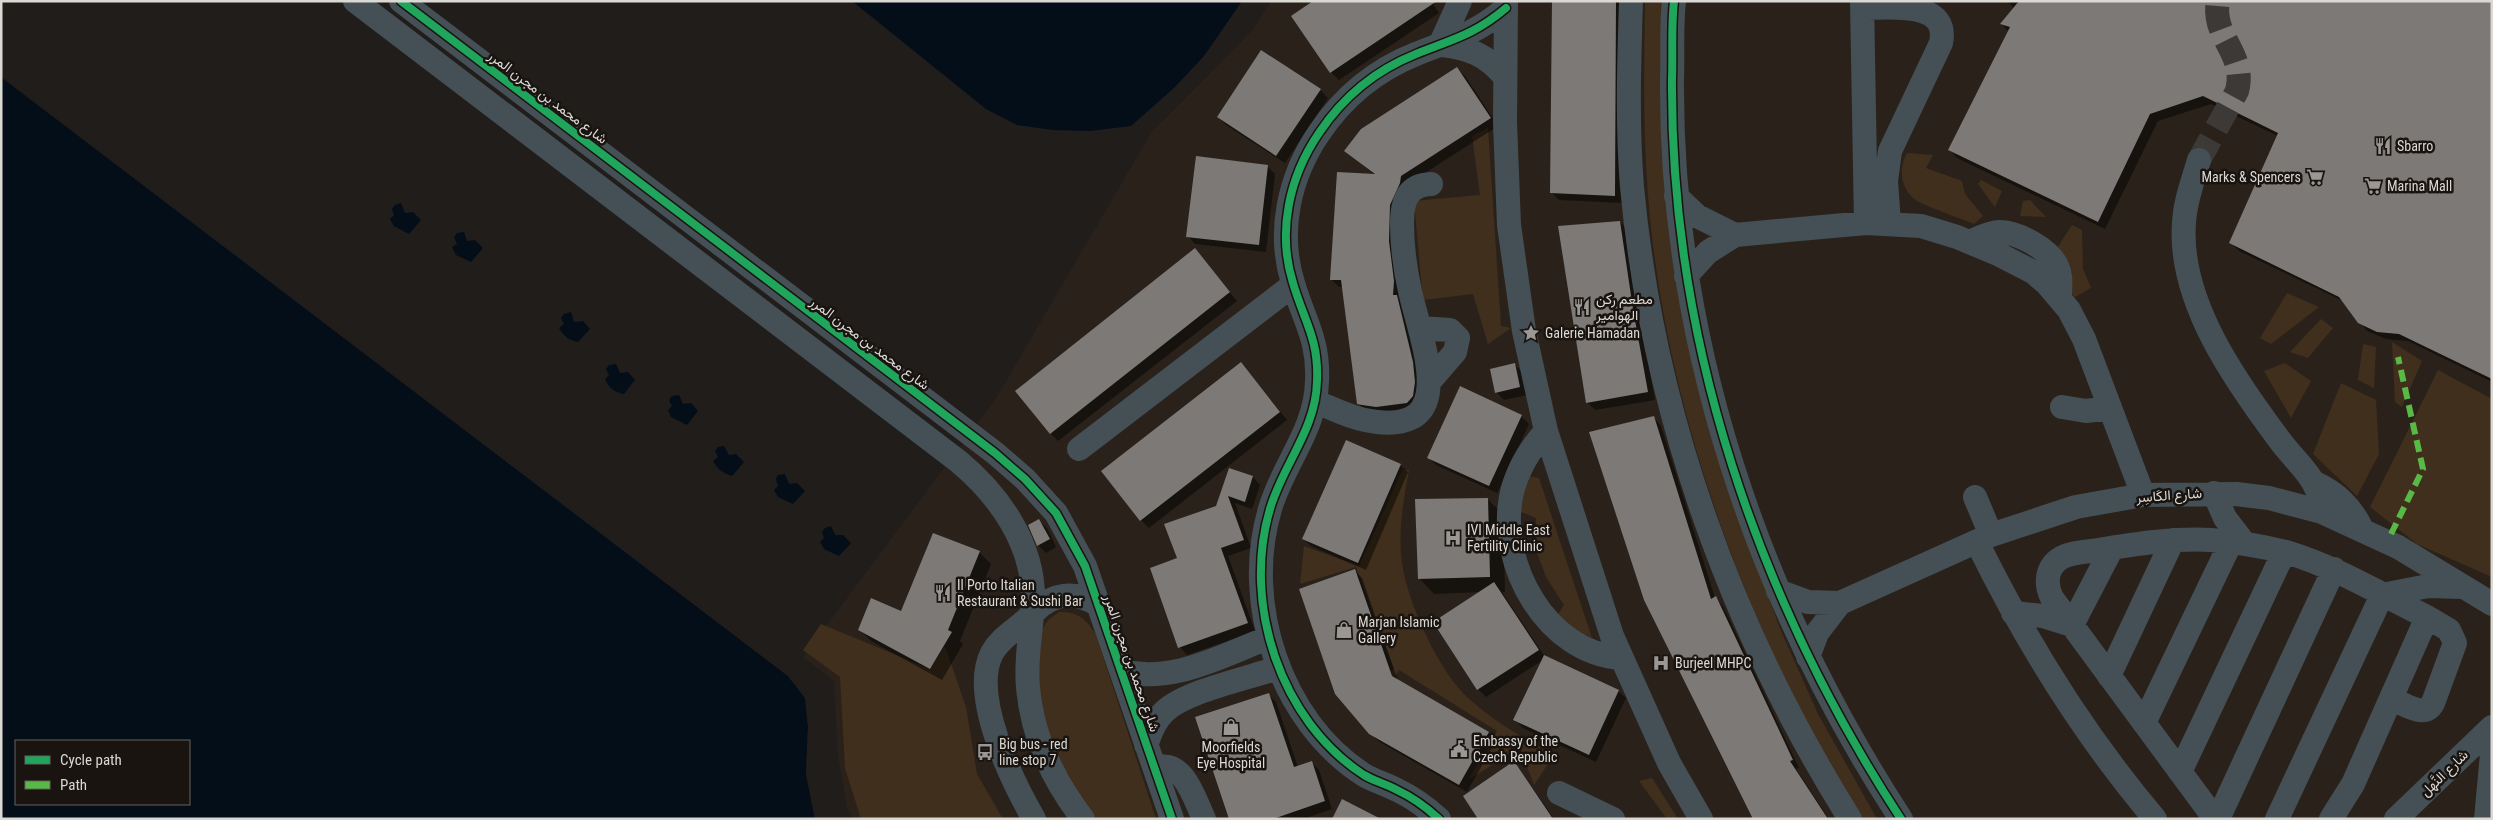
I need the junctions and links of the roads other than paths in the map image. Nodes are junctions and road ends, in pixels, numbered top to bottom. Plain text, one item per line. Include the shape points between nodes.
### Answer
1 (355, 1) edge
2 (401, 1) edge
3 (1460, 1) edge
4 (1631, 1) edge
5 (1506, 5) edge
6 (1675, 5) edge
7 (1863, 5) edge
8 (382, 9) edge
9 (1440, 45) junction
10 (1505, 77) junction
11 (1864, 125) junction
12 (1894, 140) junction
13 (2199, 160) tunnel mouth
14 (1430, 184) dead end
15 (1676, 196) junction
16 (1878, 223) junction
17 (1735, 235) junction
18 (1686, 276) junction
19 (1293, 286) junction
20 (1420, 328) junction
21 (1430, 381) junction
22 (1316, 402) junction
23 (2062, 408) dead end
24 (2110, 408) junction
25 (1546, 431) junction
26 (1079, 449) dead end
27 (2315, 482) junction
28 (1038, 491) junction
29 (2214, 493) junction
30 (2143, 496) junction
31 (1975, 497) dead end
32 (2322, 512) junction
33 (1006, 513) junction
34 (2362, 529) junction
35 (1984, 539) junction
36 (2173, 540) junction
37 (2238, 543) junction
38 (2112, 548) junction
39 (2284, 552) junction
40 (2334, 569) junction
41 (2462, 587) junction
42 (1778, 591) junction
43 (2382, 595) junction
44 (1840, 603) junction
45 (2492, 604) edge
46 (1098, 605) junction
47 (2013, 614) junction
48 (1031, 616) junction
49 (2427, 617) junction
50 (2072, 625) junction
51 (1268, 638) junction
52 (1808, 657) junction
53 (1621, 658) junction
54 (1278, 668) junction
55 (1121, 671) junction
56 (2109, 676) junction
57 (2391, 698) junction
58 (2144, 723) junction
59 (2492, 727) edge
60 (1146, 745) junction
61 (2492, 754) edge
62 (1155, 768) junction
63 (2180, 772) junction
64 (1559, 793) dead end
65 (1601, 816) edge
66 (1034, 819) edge
67 (1083, 819) edge
68 (1172, 819) edge
69 (1204, 819) edge
70 (1439, 819) edge
71 (1701, 819) edge
72 (1850, 819) edge
73 (1901, 819) edge
74 (2155, 819) edge
75 (2216, 819) edge
76 (2277, 819) edge
77 (2331, 819) edge
78 (2396, 819) edge
79 (2486, 819) edge

1 - 8 street
2 - 28 street, شارع محمد بن مجرن المرر via 995,454
3 - 9 street
4 - 72 street via 1629,105 1632,188 1647,304 1672,414 1707,525 1743,616 1802,738
5 - 9 street via 1473,32
5 - 10 street
6 - 15 street via 1672,115
7 - 11 street
7 - 12 street via 1924,9 1935,16 1942,28 1941,43
8 - 33 street via 958,461 986,486
9 - 10 street via 1475,52 1497,66
9 - 19 street via 1397,62 1365,82 1337,109 1318,134 1306,154 1289,200 1286,242
10 - 25 street via 1506,174 1515,275
11 - 12 street via 1880,130
11 - 16 street
12 - 16 street
13 - 27 street via 2184,224 2188,265 2198,303 2235,376 2283,444
14 - 20 street via 1418,186 1408,194 1402,211 1405,265
15 - 17 street via 1697,216
15 - 18 street
16 - 17 street
16 - 24 street via 1921,226 1969,242 1998,232 2013,234 2050,256 2058,266 2061,278 2060,297 2078,324
17 - 18 street via 1708,252
18 - 42 street via 1700,350 1724,439
19 - 22 street via 1314,339 1318,381
19 - 26 street
20 - 21 street
20 - 21 street via 1450,330 1458,338 1455,352
21 - 22 street via 1423,409 1403,420 1366,420
22 - 51 street via 1304,438 1280,482 1267,518 1261,576
23 - 24 street
24 - 30 street
25 - 53 street
25 - 53 street via 1523,462 1511,497 1509,532 1516,566 1536,604 1564,636 1592,652
27 - 32 street
27 - 34 street via 2348,506
28 - 33 street
28 - 46 street, شارع محمد بن مجرن المرر via 1071,538 1085,566
29 - 30 street, شارع الكَاسِر
29 - 32 street, شارع الكَاسِر via 2269,498
29 - 37 street
30 - 35 street, شارع الكَاسِر via 2076,507
31 - 35 street
32 - 34 street, شارع الكَاسِر
33 - 48 street via 1029,568 1033,600
34 - 41 street, شارع الكَاسِر
35 - 44 street, شارع الكَاسِر
35 - 47 street
36 - 37 street
36 - 38 street
36 - 56 street
37 - 39 street
37 - 58 street
38 - 50 street
38 - 50 street via 2068,555 2050,568 2048,591
39 - 40 street
39 - 63 street
40 - 43 street
40 - 75 street
41 - 43 street via 2428,586
41 - 45 street, شارع الكَاسِر
42 - 44 street, شارع الكَاسِر via 1808,602
42 - 52 street
43 - 49 street
43 - 76 street
44 - 52 street, شارع الكَاسِر via 1821,628
46 - 48 street, شارع محمد بن مجرن المرر via 1068,595 1047,601
46 - 55 street, شارع محمد بن مجرن المرر
47 - 50 street via 2043,616
47 - 74 street via 2090,737
48 - 66 street, شارع محمد بن مجرن المرر via 998,644 988,662 986,682 999,746
48 - 67 street via 1026,664 1031,711 1045,757
49 - 57 street
49 - 57 street via 2449,630 2455,643 2433,703 2429,709 2421,711
50 - 56 street
51 - 54 street
51 - 55 street via 1173,673 1146,676
52 - 73 street via 1859,751
53 - 71 street via 1669,763
54 - 60 street via 1172,705 1156,722
54 - 70 street via 1311,724 1345,760 1366,776 1412,798
55 - 60 street, شارع محمد بن مجرن المرر
56 - 58 street
57 - 77 street via 2353,784
58 - 63 street
59 - 78 street, شارع النَّهل
60 - 62 street, شارع محمد بن مجرن المرر
61 - 79 street
62 - 68 street, شارع محمد بن مجرن المرر
62 - 69 street via 1168,766 1180,772
63 - 75 street
64 - 65 street

